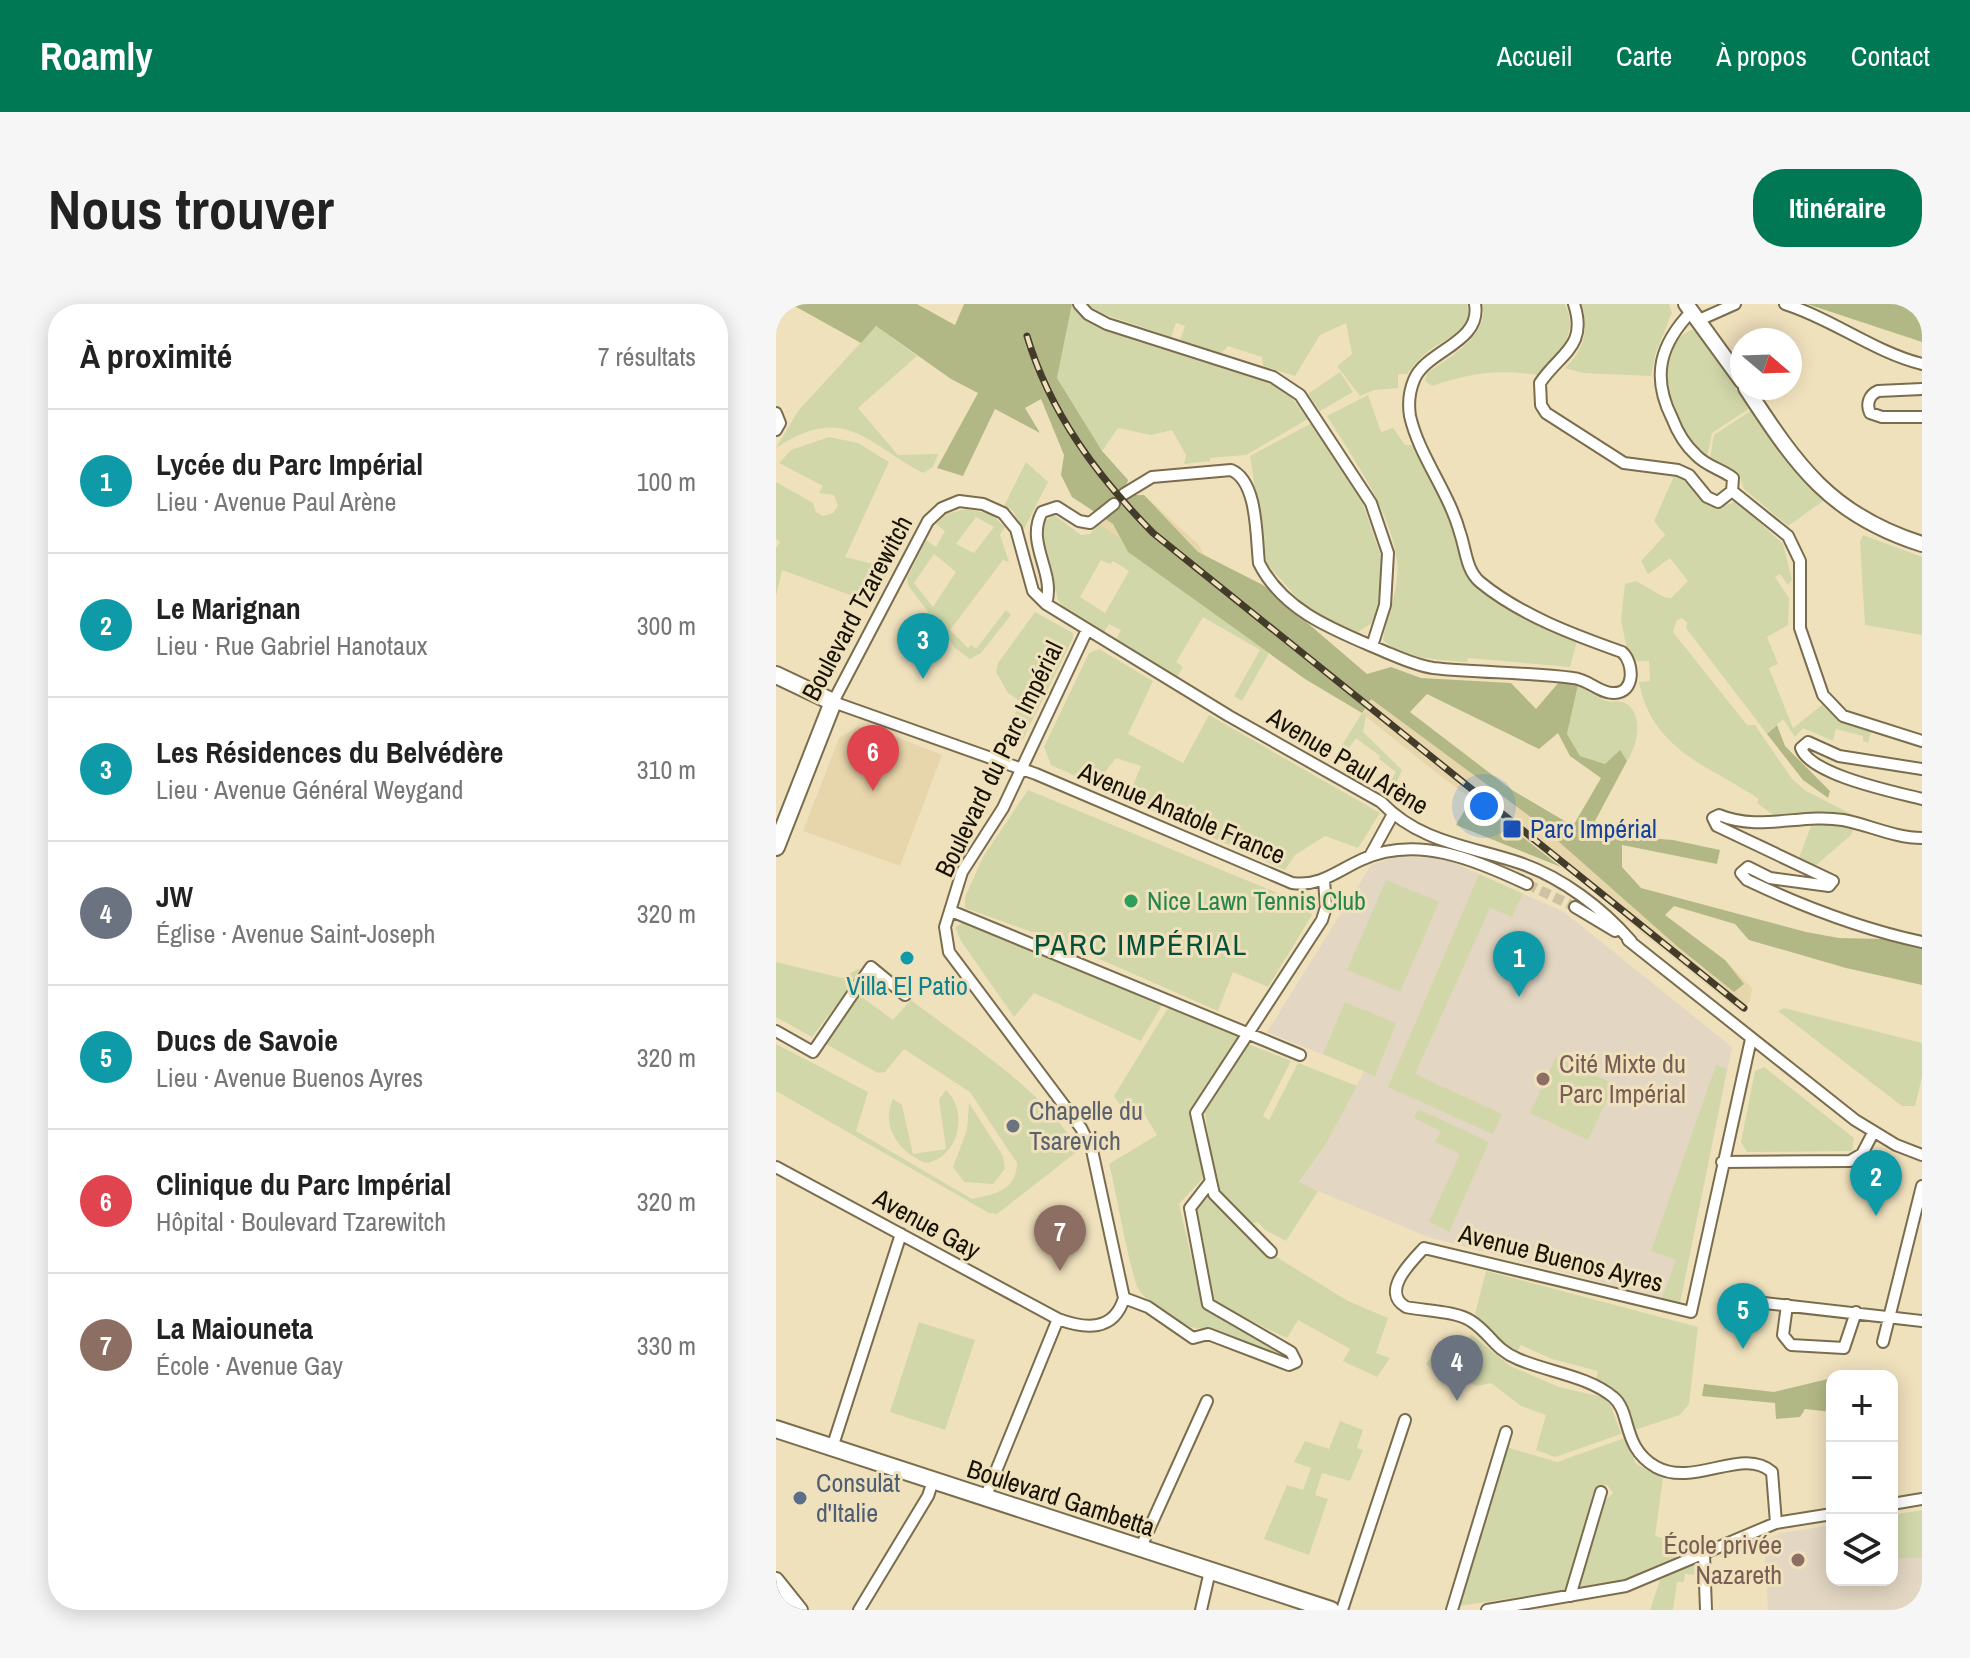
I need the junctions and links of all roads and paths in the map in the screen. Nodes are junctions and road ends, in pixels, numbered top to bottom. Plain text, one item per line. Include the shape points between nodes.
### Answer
1 (1079, 304) edge
2 (1475, 304) edge
3 (1574, 304) edge
4 (1735, 304) edge
5 (1785, 304) edge
6 (1692, 312) edge
7 (1730, 364) edge
8 (1922, 364) edge
9 (1922, 389) edge
10 (1754, 400) edge
11 (776, 413) edge
12 (1922, 417) edge
13 (776, 430) edge
14 (1732, 491) junction
15 (1124, 494) dead end
16 (1114, 504) dead end
17 (1922, 544) edge
18 (1046, 604) junction
19 (1086, 632) junction
20 (1372, 646) junction
21 (776, 675) edge
22 (833, 702) junction
23 (1922, 741) edge
24 (1021, 768) junction
25 (1922, 769) edge
26 (1922, 799) edge
27 (1393, 814) junction
28 (1922, 838) edge
29 (776, 847) edge
30 (1370, 856) junction
31 (1324, 880) junction
32 (1527, 884) tunnel mouth
33 (1575, 907) tunnel mouth
34 (951, 911) junction
35 (1631, 941) junction
36 (1922, 942) edge
37 (905, 995) dead end
38 (776, 1031) edge
39 (1249, 1034) junction
40 (1751, 1039) junction
41 (1300, 1055) dead end
42 (1873, 1133) junction
43 (1922, 1155) edge
44 (1722, 1162) junction
45 (776, 1167) edge
46 (1211, 1181) junction
47 (1922, 1186) edge
48 (901, 1234) junction
49 (1271, 1252) dead end
50 (1124, 1298) junction
51 (1729, 1299) dead end
52 (1787, 1305) junction
53 (1856, 1312) junction
54 (1890, 1316) junction
55 (1058, 1319) junction
56 (1922, 1321) edge
57 (1883, 1342) dead end
58 (1207, 1401) dead end
59 (1405, 1420) dead end
60 (776, 1429) edge
61 (1506, 1432) dead end
62 (832, 1448) junction
63 (933, 1481) junction
64 (1601, 1492) dead end
65 (985, 1498) junction
66 (1922, 1499) edge
67 (1898, 1503) edge
68 (1826, 1515) edge
69 (1776, 1523) junction
70 (1140, 1549) junction
71 (1704, 1555) junction
72 (1210, 1571) junction
73 (776, 1580) edge
74 (1570, 1596) junction
75 (776, 1601) edge
76 (1706, 1604) edge
77 (785, 1610) edge
78 (800, 1610) edge
79 (859, 1610) edge
80 (1201, 1610) edge
81 (1331, 1610) edge
82 (1342, 1610) edge
83 (1452, 1610) edge
84 (1487, 1610) edge

1 - 20 street via 1107,324 1273,377 1300,395 1371,503 1388,553 1385,605
2 - 20 street via 1468,330 1415,377 1408,404 1456,517 1467,561 1478,580 1512,603 1622,652 1630,659 1630,678 1614,693 1577,678 1431,667
3 - 14 street via 1578,334 1540,383 1546,413 1624,463 1678,470 1713,501 1723,501
4 - 6 street
5 - 8 street
6 - 7 street
6 - 14 street via 1666,346 1659,386 1692,452 1733,478
9 - 12 street via 1878,391 1868,408 1882,417
10 - 17 street via 1821,488 1862,521
11 - 13 street
14 - 23 street via 1788,536 1800,561 1800,628 1823,695 1843,716
15 - 20 street via 1152,477 1225,469 1241,475 1248,488 1259,563 1270,581 1318,623
16 - 18 street via 1090,523 1057,507 1042,512 1035,538 1048,586
18 - 19 street, Avenue Paul Arène
18 - 22 street, Boulevard Tzarewitch via 1030,585 1009,519 983,504 951,503 928,521
19 - 24 street, Boulevard du Parc Impérial
19 - 27 street, Avenue Paul Arène via 1381,802
21 - 22 main road
22 - 24 street, Avenue Anatole France
22 - 29 main road, Boulevard Tzarewitch
24 - 31 street, Avenue Anatole France via 1284,881 1308,885
24 - 34 street, Boulevard du Parc Impérial via 1003,808 962,872
25 - 26 street via 1839,756 1808,742 1801,748 1814,764
27 - 30 street
27 - 35 street, Avenue Paul Arène via 1448,844 1539,872 1592,904
28 - 36 street via 1840,819 1740,824 1719,815 1713,818 1717,826 1833,881 1829,886 1770,878 1748,867 1741,873 1747,880 1841,920
30 - 31 street, Avenue Anatole France
30 - 32 street, Avenue Paul Arène via 1401,848 1430,850
31 - 39 street via 1322,920
33 - 35 street, Avenue Paul Arène
34 - 39 street
34 - 50 street, Boulevard du Parc Impérial via 945,927 949,952 1092,1150
35 - 40 street, Avenue Paul Arène
37 - 38 street via 871,967 813,1052
39 - 41 street
39 - 46 street via 1196,1113
40 - 42 street, Avenue Paul Arène
40 - 44 street
42 - 43 street, Avenue Paul Arène
42 - 44 street via 1862,1154 1850,1161
44 - 69 street, Avenue Buenos Ayres via 1691,1312 1424,1248 1395,1286 1399,1302 1471,1321 1498,1350 1601,1388 1617,1400 1637,1451 1657,1468 1694,1474 1762,1463 1772,1472
45 - 48 street, Avenue Gay
46 - 49 street via 1214,1194
46 - 50 street via 1190,1208 1208,1304 1291,1352 1296,1362 1289,1365 1208,1334 1193,1338 1148,1307
47 - 54 street
48 - 55 street, Avenue Gay
48 - 62 street
50 - 55 street via 1121,1309 1099,1326 1086,1328
51 - 52 street
52 - 53 street
52 - 53 street via 1783,1335 1791,1345 1844,1348
53 - 54 street
54 - 56 street
54 - 57 street
55 - 65 street
58 - 70 street
59 - 82 street
60 - 62 main road, Boulevard Gambetta
61 - 83 street
62 - 63 main road, Boulevard Gambetta
63 - 65 main road, Boulevard Gambetta
63 - 79 street
64 - 74 street
65 - 70 main road, Boulevard Gambetta
66 - 67 street
68 - 69 street
69 - 71 street
70 - 72 main road, Boulevard Gambetta
71 - 74 street via 1626,1586
71 - 76 street
72 - 80 street
72 - 81 main road, Boulevard Gambetta
73 - 78 street
74 - 84 street
75 - 77 highway

